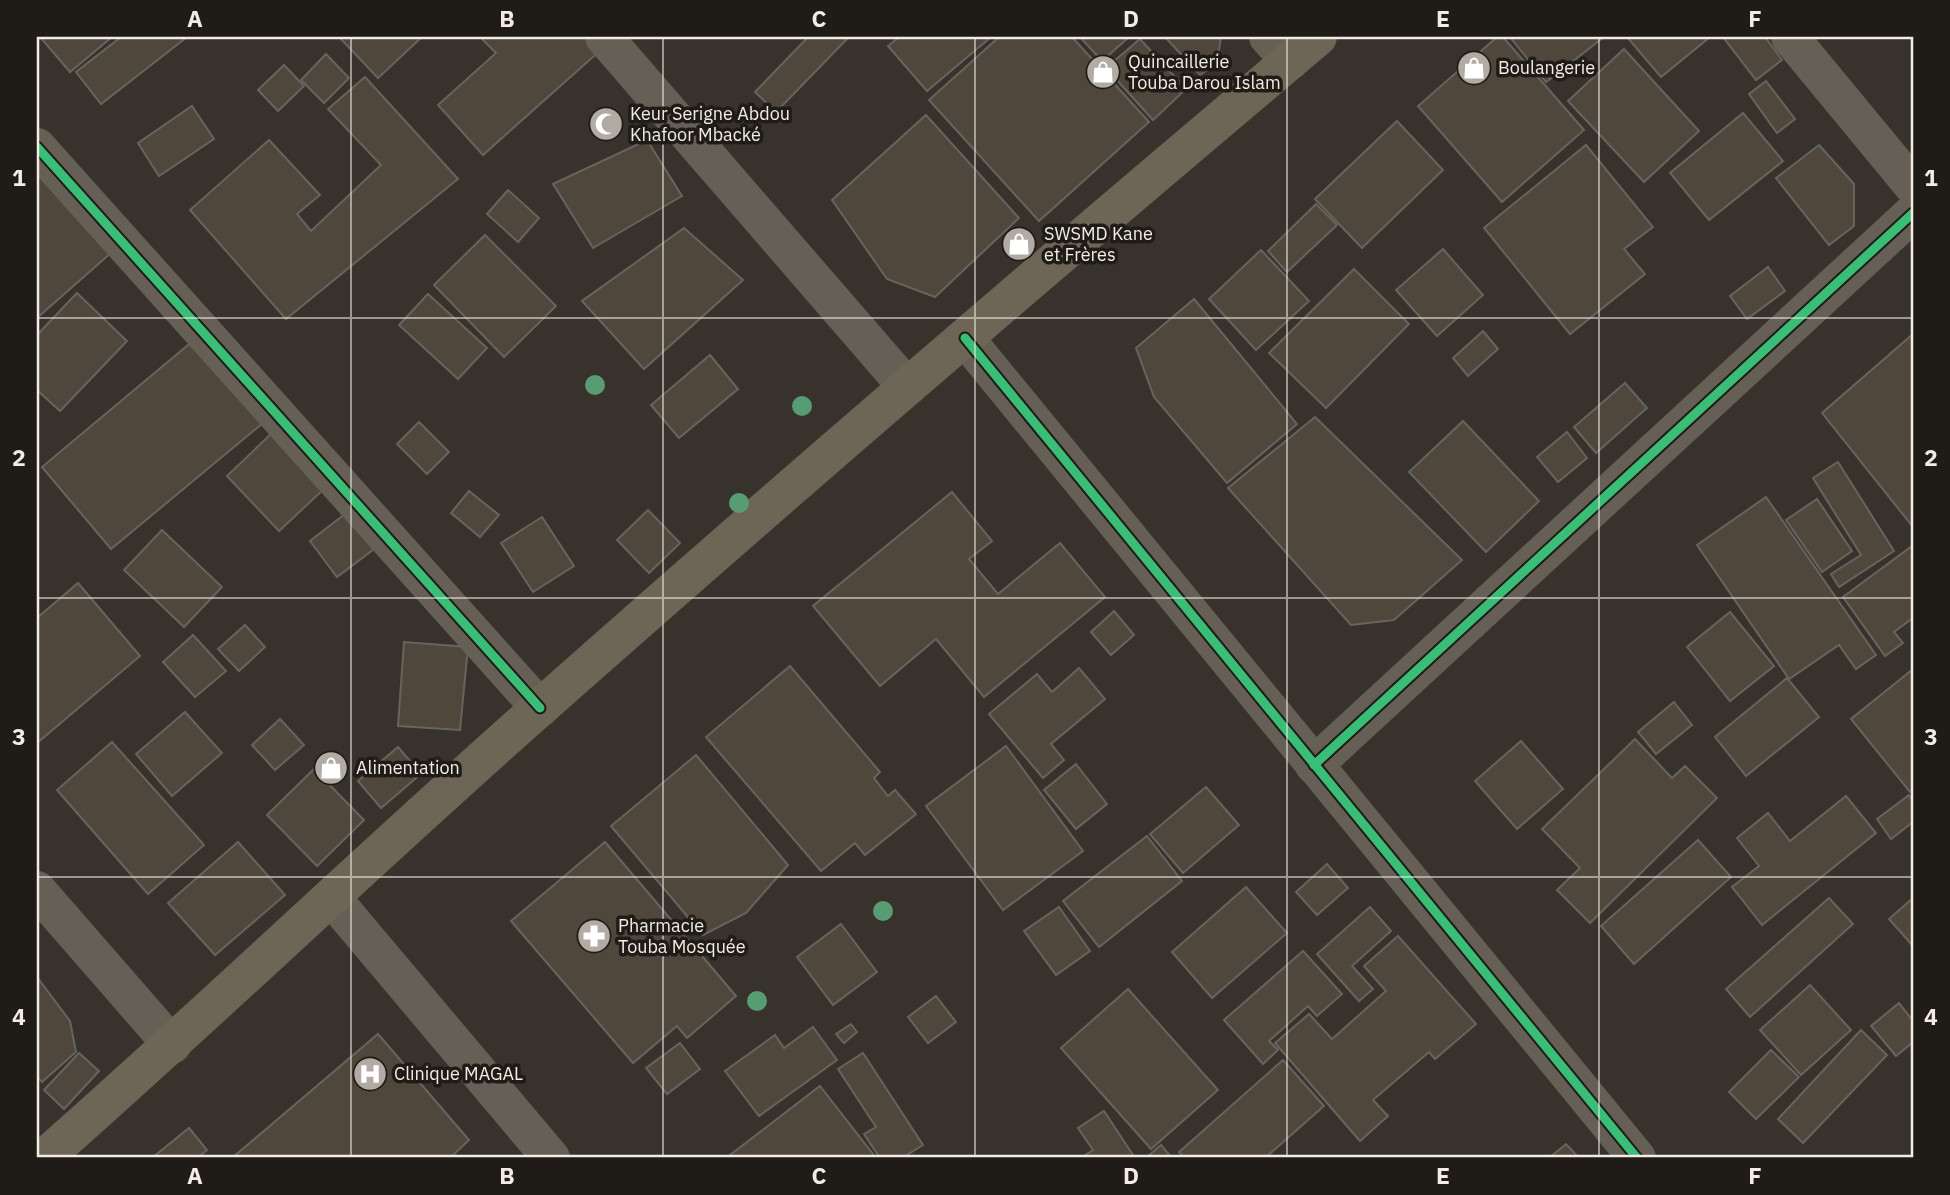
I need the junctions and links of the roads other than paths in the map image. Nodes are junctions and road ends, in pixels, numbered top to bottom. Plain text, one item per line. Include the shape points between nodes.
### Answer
1 (604, 37) edge
2 (1790, 37) edge
3 (1292, 45) edge
4 (37, 147) edge
5 (1913, 186) edge
6 (1913, 213) edge
7 (964, 338) junction
8 (907, 387) junction
9 (540, 708) junction
10 (1314, 765) junction
11 (37, 890) edge
12 (332, 898) junction
13 (172, 1045) junction
14 (44, 1158) edge
15 (551, 1158) edge
16 (1637, 1158) edge

1 - 8 street
2 - 5 street
3 - 7 main road
4 - 9 street
6 - 10 street
7 - 8 main road
7 - 10 street
8 - 9 main road
9 - 12 main road
10 - 16 street
11 - 13 street
12 - 13 main road
12 - 15 street
13 - 14 main road

